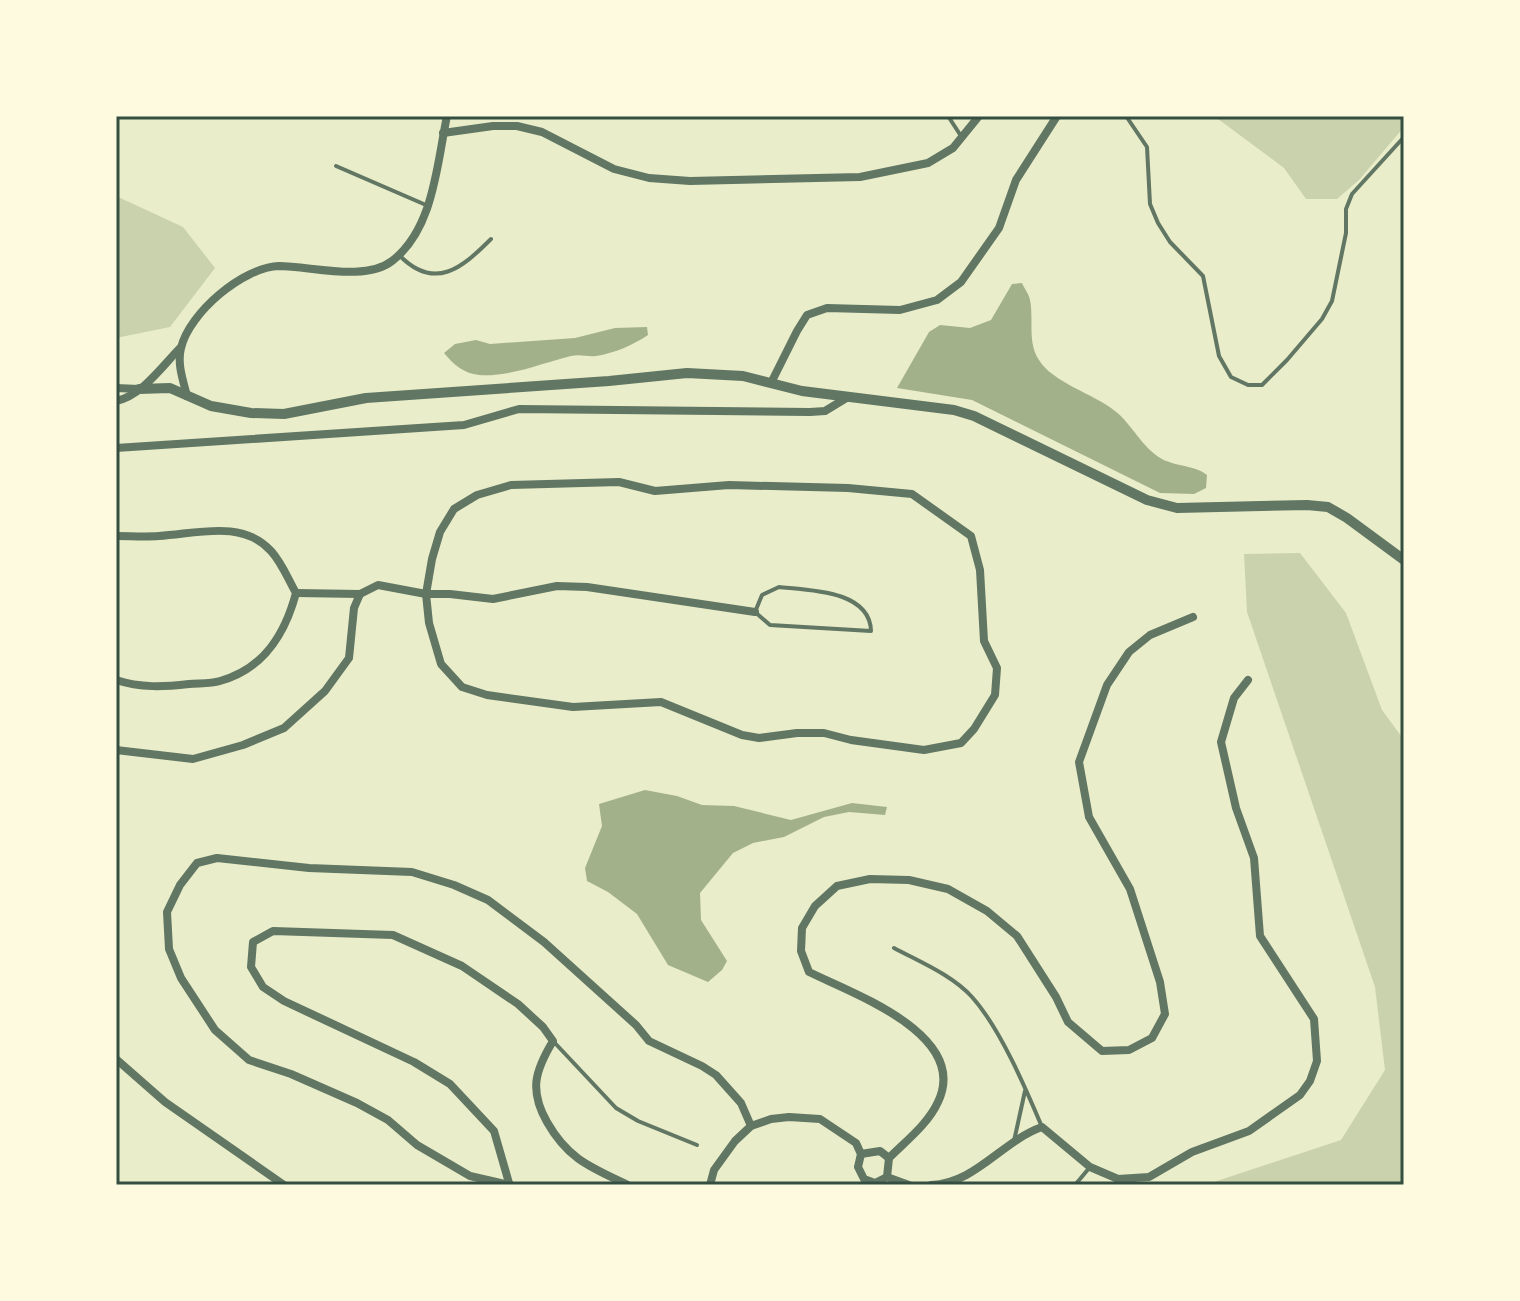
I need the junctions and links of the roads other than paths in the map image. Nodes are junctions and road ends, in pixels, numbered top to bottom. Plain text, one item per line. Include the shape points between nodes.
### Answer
1 (447, 116) edge
2 (948, 116) edge
3 (979, 116) edge
4 (1057, 116) edge
5 (1126, 116) edge
6 (443, 133) junction
7 (1404, 137) edge
8 (962, 138) junction
9 (336, 166) dead end
10 (428, 206) junction
11 (491, 239) dead end
12 (398, 255) junction
13 (181, 347) junction
14 (771, 383) junction
15 (116, 388) edge
16 (139, 389) junction
17 (187, 396) junction
18 (849, 397) junction
19 (116, 401) edge
20 (116, 448) edge
21 (116, 536) edge
22 (1404, 560) edge
23 (296, 593) junction
24 (360, 594) junction
25 (426, 594) junction
26 (755, 612) junction
27 (1193, 617) dead end
28 (116, 680) edge
29 (1248, 680) dead end
30 (116, 750) edge
31 (894, 948) dead end
32 (553, 1041) junction
33 (116, 1059) edge
34 (1026, 1088) junction
35 (751, 1126) junction
36 (1042, 1127) junction
37 (1013, 1143) junction
38 (697, 1145) dead end
39 (861, 1154) junction
40 (889, 1158) junction
41 (1090, 1167) junction
42 (887, 1177) junction
43 (861, 1182) edge
44 (510, 1184) edge
45 (284, 1185) edge
46 (628, 1185) edge
47 (710, 1185) edge
48 (909, 1185) edge
49 (931, 1185) edge
50 (1075, 1185) edge

1 - 6 street
2 - 8 lane
3 - 8 street
4 - 14 street via 1016,180 999,228 961,282 937,300 900,310 827,308 807,315
5 - 7 lane via 1147,147 1150,204 1158,223 1203,276 1219,356 1231,377 1248,385 1262,385 1322,319 1332,301 1352,194
6 - 8 street via 517,126 542,132 614,169 690,181 860,177 928,163
6 - 10 street
9 - 10 lane
10 - 12 street
11 - 12 lane via 465,265 446,273 422,272
12 - 13 street via 371,270 261,269 234,283 198,314
13 - 16 street
13 - 17 street
14 - 17 street via 687,373 366,398 284,414 211,406
14 - 18 street
15 - 16 street
16 - 17 street via 170,388
16 - 19 street
18 - 20 street via 825,411 519,409 464,425
18 - 22 street via 974,416 1133,493 1177,508 1328,507
21 - 23 street via 209,529 250,537 270,549
23 - 24 street
23 - 28 street via 279,640 243,671 219,682 159,688
24 - 25 street via 378,585
24 - 30 street via 349,658 325,691 284,728 193,759
25 - 25 street via 440,532 454,509 511,485 619,482 655,491 729,485 912,494 971,536 980,570 984,641 997,668 995,695 961,743 924,750 824,733 742,735 661,702 573,707 487,695 462,687 441,664
25 - 26 street via 493,599 557,586 587,587
26 - 26 lane via 762,595 779,587 818,591 848,599 863,610 871,631 770,625
27 - 40 street via 1150,635 1129,652 1107,685 1079,762 1089,817 1130,889 1160,982 1165,1014 1152,1038 1129,1050 1102,1051 1068,1022 1017,936 948,889 909,880 870,879 837,886 815,906 802,928 801,951 809,972 895,1016 937,1050 943,1076 939,1101
29 - 41 street via 1234,698 1221,742 1254,858 1260,936 1314,1019 1317,1061 1300,1095 1249,1131 1192,1152 1149,1177 1118,1179
31 - 34 lane via 952,980 972,998
32 - 38 lane via 616,1108
32 - 44 street via 518,1004 462,966 393,935 273,931 253,942 251,967 263,987 450,1084 494,1131
32 - 46 street via 536,1078 537,1103 563,1147 587,1166
33 - 45 street via 165,1102
34 - 36 lane
34 - 37 lane
35 - 39 street via 780,1118 820,1119 856,1143
35 - 44 street via 741,1103 716,1075 649,1041 544,942 488,900 412,872 217,858 197,863 167,912 169,949 215,1030 249,1060 357,1103 470,1176
35 - 47 street via 714,1170
36 - 37 street
36 - 41 street
37 - 49 street via 964,1178
39 - 40 street via 880,1151
39 - 43 street
40 - 42 street
41 - 50 lane
42 - 43 street
42 - 48 street

